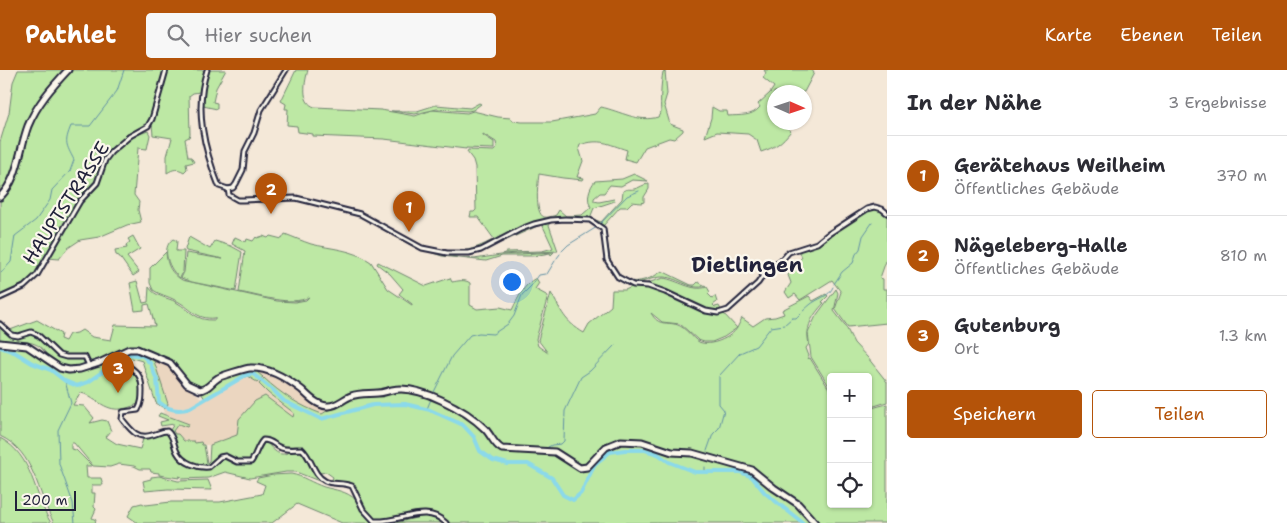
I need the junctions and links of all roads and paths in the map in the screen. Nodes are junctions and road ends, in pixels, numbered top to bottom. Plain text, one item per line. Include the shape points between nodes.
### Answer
1 (68, 70) edge
2 (166, 70) edge
3 (207, 70) edge
4 (286, 70) edge
5 (228, 189) junction
6 (0, 197) edge
7 (887, 213) edge
8 (0, 298) edge
9 (0, 324) edge
10 (0, 343) edge
11 (115, 356) junction
12 (89, 366) junction
13 (446, 523) edge
14 (815, 523) edge

1 - 6 main road via 43,98 29,124 14,176
2 - 8 street, HAUPTSTRASSE via 151,122 130,136 105,160 97,183 80,201 33,280
3 - 5 street via 202,97 203,134 219,186
4 - 5 street via 261,110 246,151 243,170 235,186
5 - 7 street via 229,195 238,200 296,198 360,214 412,243 447,253 469,253 489,247 534,224 565,218 590,220 603,229 607,260 618,277 633,285 666,292 718,314 728,310 758,283 768,268 789,252 817,243 867,209 875,207
9 - 12 street via 12,335 31,332 38,335 59,355 85,357
10 - 12 main road via 27,346 64,369
11 - 12 main road
11 - 13 street via 139,375 142,384 141,405 138,410 123,412 122,420 141,436 167,430 172,434 177,451 195,466 209,467 225,456 237,462 250,462 260,443 268,440 287,450 302,449 323,481 352,486 363,509 374,521 391,522 433,514
11 - 14 main road via 128,348 147,352 170,363 187,384 200,390 222,375 247,368 266,370 326,406 360,394 396,389 415,392 457,407 502,449 555,452 580,468 587,467 606,447 621,441 642,442 672,452 692,453 752,470 798,504

